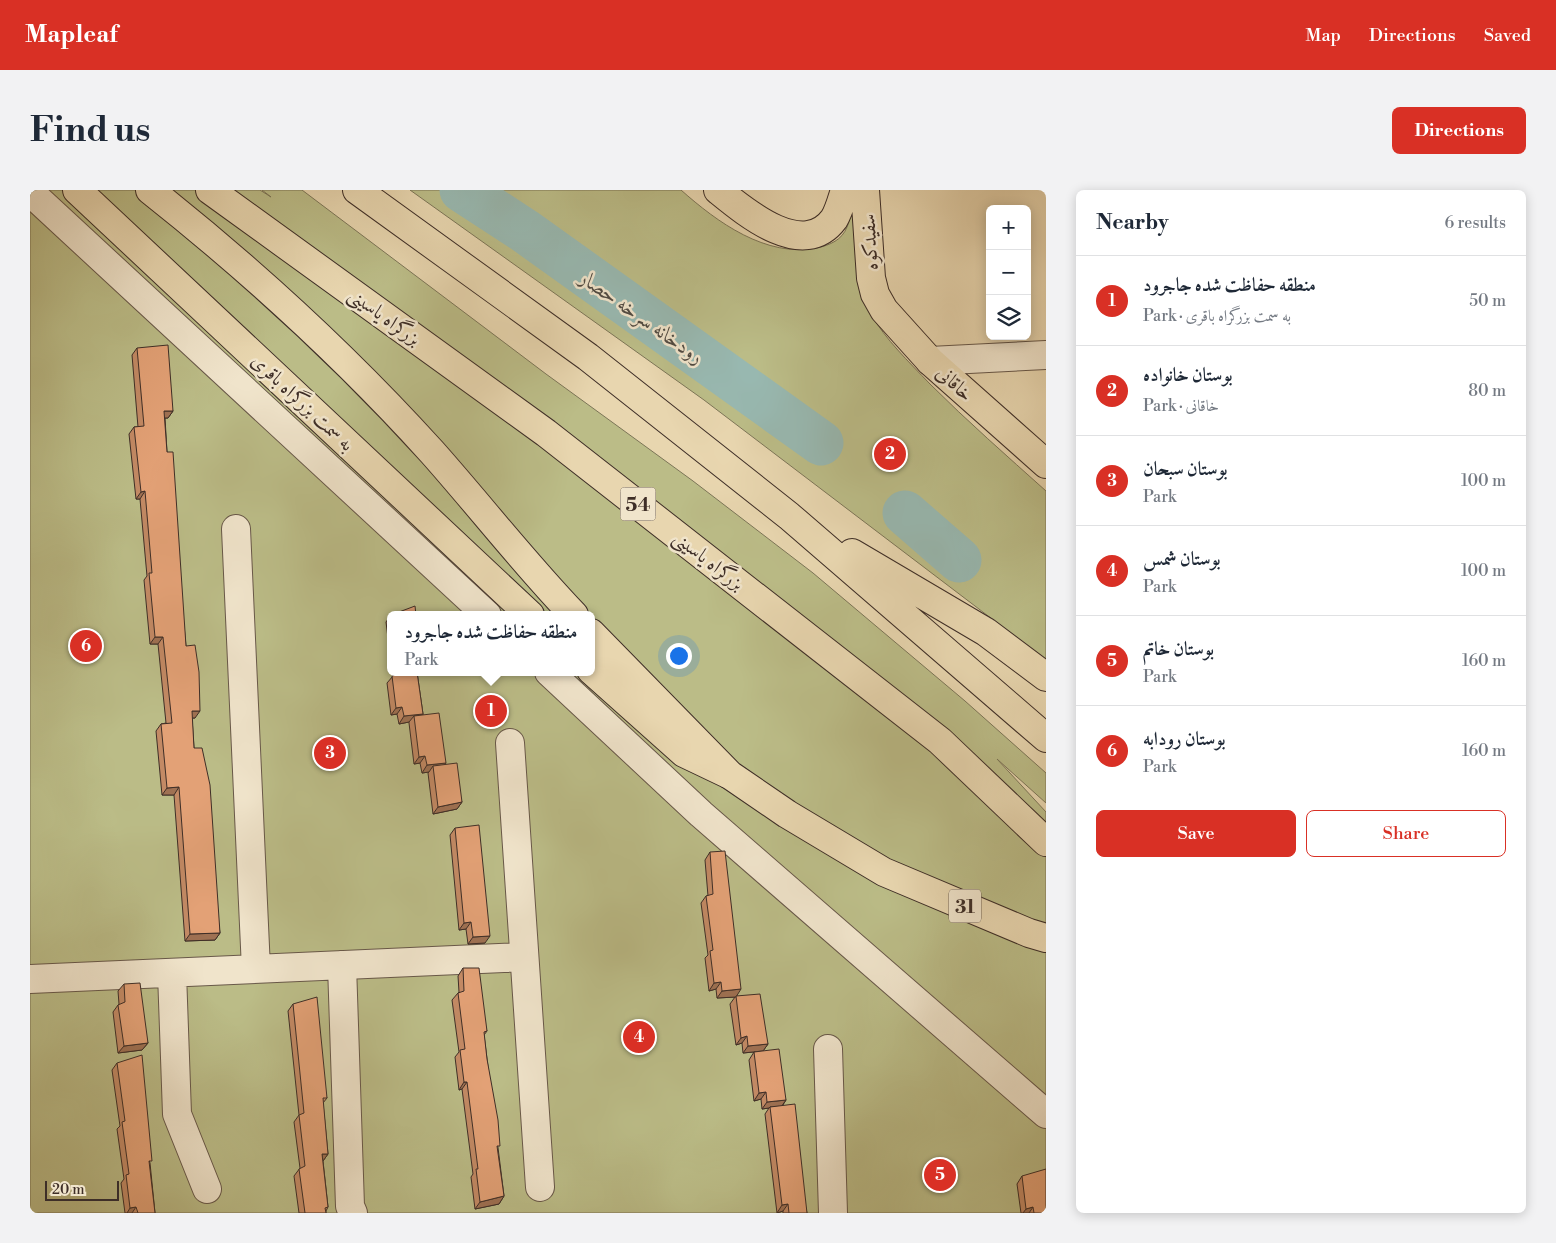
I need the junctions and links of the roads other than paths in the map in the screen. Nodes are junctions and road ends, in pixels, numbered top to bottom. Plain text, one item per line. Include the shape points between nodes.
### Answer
1 (77, 190) edge
2 (150, 190) edge
3 (210, 190) edge
4 (357, 190) edge
5 (718, 190) edge
6 (845, 190) edge
7 (865, 190) edge
8 (30, 192) edge
9 (875, 294) joint
10 (1046, 355) edge
11 (930, 361) junction
12 (1046, 464) edge
13 (789, 516) junction
14 (236, 528) dead end
15 (483, 611) edge
16 (526, 611) edge
17 (571, 611) edge
18 (595, 637) edge
19 (595, 674) edge
20 (553, 676) edge
21 (1046, 677) edge
22 (1046, 738) edge
23 (510, 743) dead end
24 (730, 775) junction
25 (1046, 842) edge
26 (1046, 938) edge
27 (524, 957) junction
28 (342, 965) junction
29 (256, 969) junction
30 (172, 973) junction
31 (30, 979) edge
32 (828, 1049) dead end
33 (1046, 1114) edge
34 (540, 1187) dead end
35 (207, 1189) dead end
36 (353, 1213) edge
37 (833, 1213) edge

1 - 16 main road, به سمت بزرگراه باقری
2 - 17 main road via 224,248 334,350 432,452
3 - 25 main road, بزرگراه یاسینی / 54 via 546,432 940,741
4 - 13 main road via 588,357
5 - 6 main road via 782,233 804,235 823,230 835,218
7 - 9 main road, سفیدکوه via 868,251
8 - 15 street
9 - 11 main road, خاقانی via 898,328
10 - 11 street
11 - 12 main road, خاقانی
13 - 21 main road via 986,632
13 - 22 main road
14 - 29 street
18 - 24 main road
19 - 24 main road via 684,753
20 - 33 street via 701,814
23 - 27 street
24 - 26 main road, 31 via 787,814 884,872
27 - 28 street
27 - 34 street
28 - 29 street
28 - 36 street via 350,1206
29 - 30 street
30 - 31 street
30 - 35 street via 176,1114
32 - 37 street

